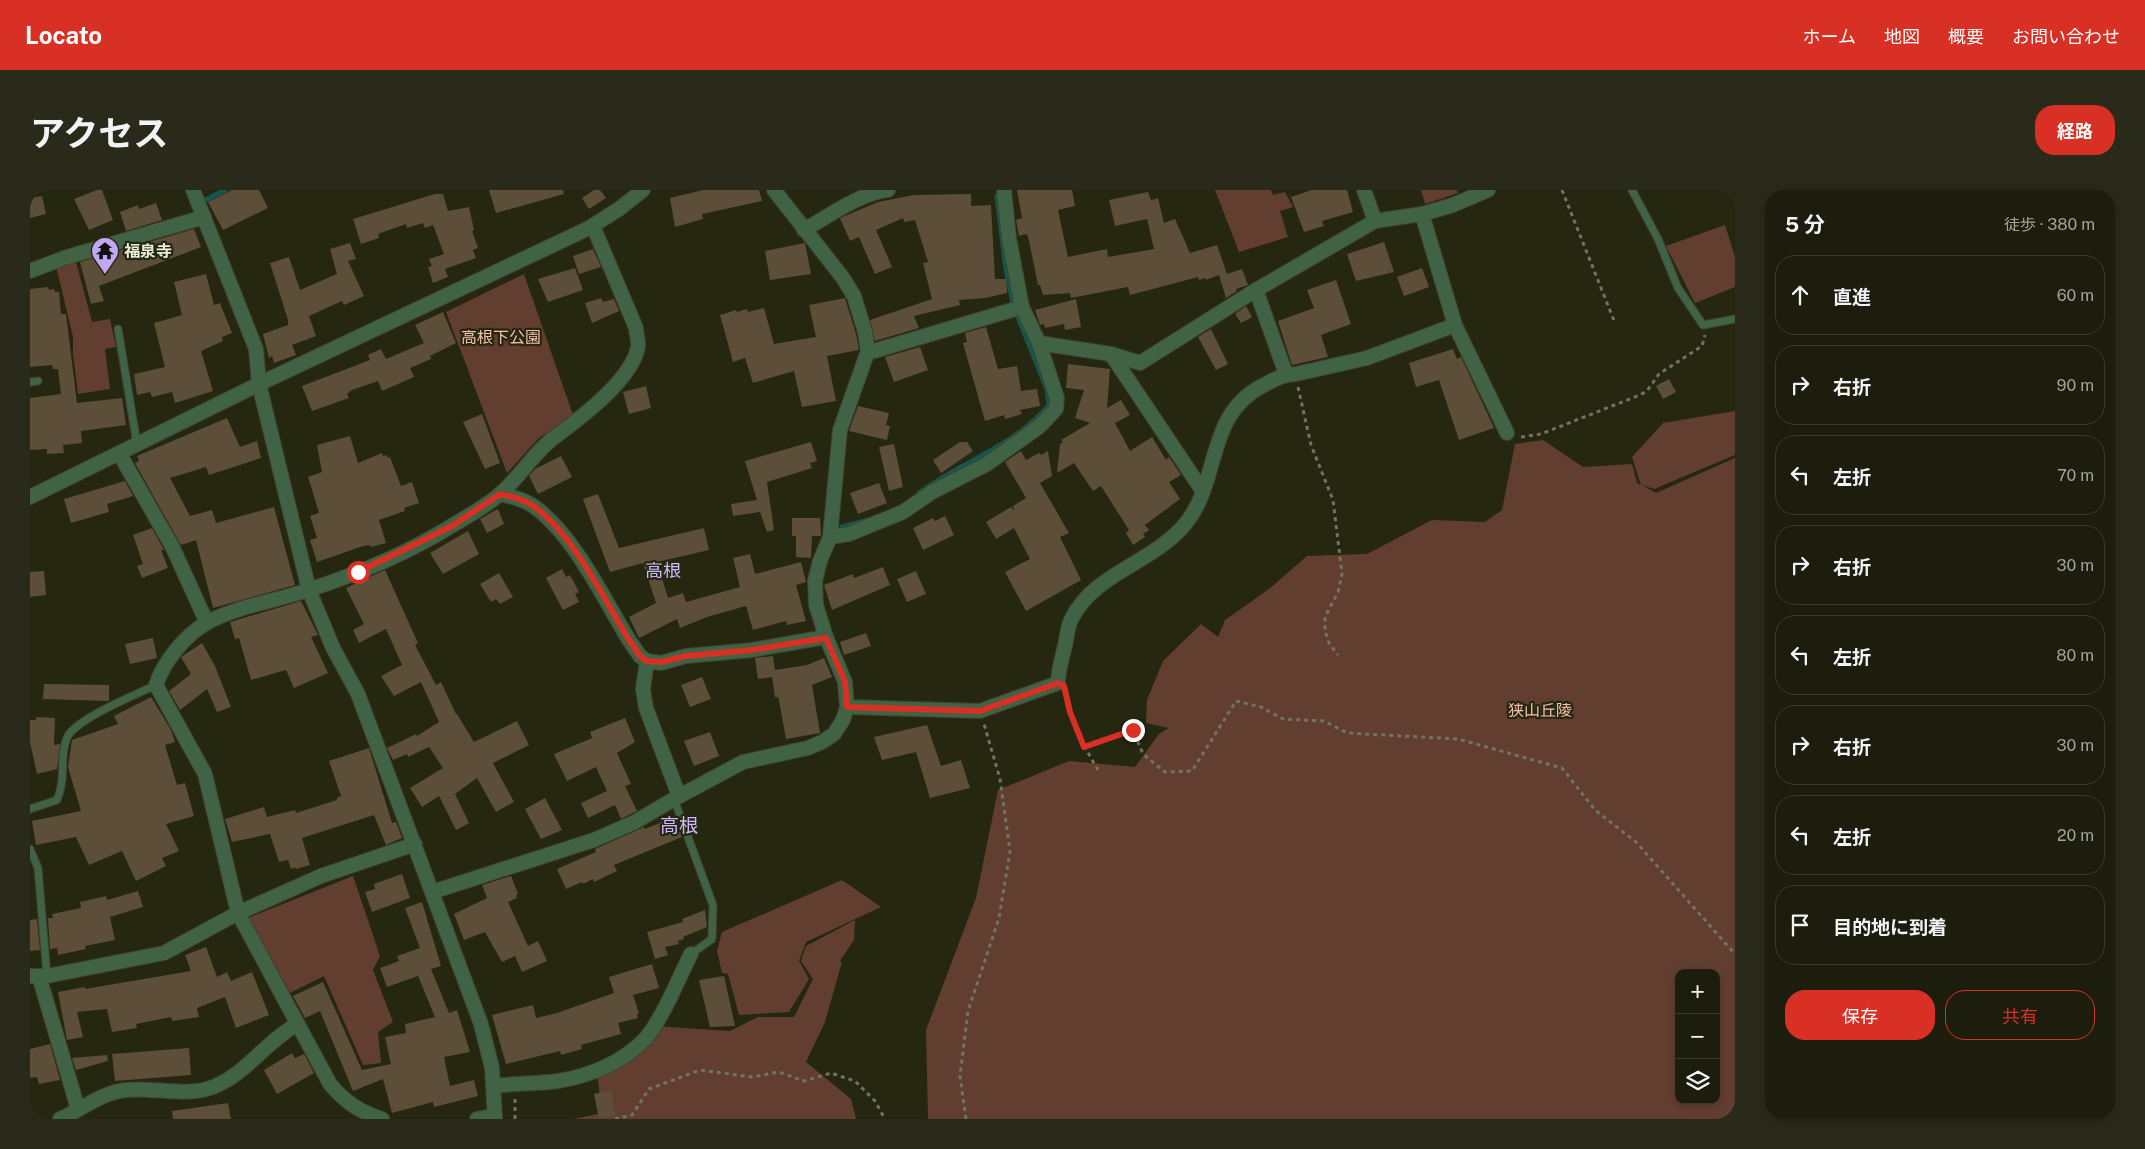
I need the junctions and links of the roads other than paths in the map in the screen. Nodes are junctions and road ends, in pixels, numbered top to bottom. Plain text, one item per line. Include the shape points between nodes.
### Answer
1 (193, 190) edge
2 (643, 190) edge
3 (774, 190) edge
4 (888, 190) edge
5 (1004, 190) edge
6 (1364, 190) edge
7 (1488, 190) edge
8 (1632, 190) edge
9 (1422, 214) junction
10 (204, 217) junction
11 (1374, 221) junction
12 (593, 226) junction
13 (804, 230) junction
14 (30, 271) edge
15 (1256, 290) junction
16 (1022, 307) junction
17 (1735, 319) edge
18 (1455, 325) junction
19 (118, 329) dead end
20 (1039, 344) junction
21 (868, 351) junction
22 (1111, 354) junction
23 (1291, 374) junction
24 (260, 384) junction
25 (1507, 433) road end
26 (137, 444) junction
27 (119, 453) junction
28 (1202, 490) junction
29 (500, 494) junction
30 (30, 497) edge
31 (830, 536) junction
32 (309, 590) junction
33 (207, 623) junction
34 (826, 638) junction
35 (647, 661) junction
36 (156, 685) junction
37 (847, 707) junction
38 (676, 797) junction
39 (30, 809) edge
40 (415, 844) junction
41 (30, 849) edge
42 (432, 892) junction
43 (238, 913) junction
44 (691, 954) joint
45 (39, 976) edge
46 (296, 1025) junction
47 (494, 1086) junction
48 (78, 1109) junction
49 (495, 1118) edge
50 (60, 1119) edge
51 (382, 1119) edge
52 (477, 1119) edge

1 - 10 street
2 - 12 street
3 - 13 street
4 - 13 street via 860,199
5 - 16 street via 1010,248
6 - 11 street
7 - 9 street
8 - 17 lane via 1658,239 1678,288 1703,325
9 - 11 street
9 - 18 street
10 - 14 street
10 - 24 street via 256,348
11 - 15 street
12 - 24 street
12 - 29 street via 636,328 638,346 630,365 611,389 586,414 541,448
13 - 21 street via 854,296
15 - 22 street via 1140,363
15 - 23 street
16 - 20 street
16 - 21 street
18 - 23 street via 1367,358
18 - 25 street
19 - 26 lane
20 - 22 street
20 - 31 street via 1057,398 1056,409 1049,419 987,464 932,492 903,512 849,534
21 - 31 street via 840,430
22 - 28 street
23 - 28 street via 1254,390 1234,409 1223,427
24 - 26 street
24 - 32 street
26 - 27 street
27 - 30 street
27 - 33 street via 172,546
28 - 37 street via 1192,514 1161,549 1095,588 1082,602 1070,622 1058,683 980,711
29 - 32 street via 452,526 414,546
29 - 35 street via 518,498 536,508 566,536 629,640
31 - 34 street via 815,581 816,605
32 - 33 street
32 - 40 street via 333,648 358,694
33 - 36 street via 181,644 161,670
34 - 35 street via 661,662
34 - 37 street via 845,682
35 - 38 street via 643,689 646,708
36 - 39 lane via 113,705 68,734 64,748 63,787 57,800
36 - 43 street via 206,774
37 - 38 street via 834,734 822,742 743,762
38 - 42 street via 635,822 594,840
38 - 44 lane via 713,905 712,939
40 - 42 street
40 - 43 street via 321,876
41 - 45 lane via 38,868
42 - 47 street via 481,1024
43 - 45 street via 164,953
43 - 46 street
44 - 47 street via 645,1038 611,1065 557,1081
45 - 48 street
46 - 48 street via 234,1075 210,1088 182,1092 141,1088 113,1092
46 - 51 street via 342,1099 356,1109
47 - 49 street
48 - 50 street
49 - 52 street

